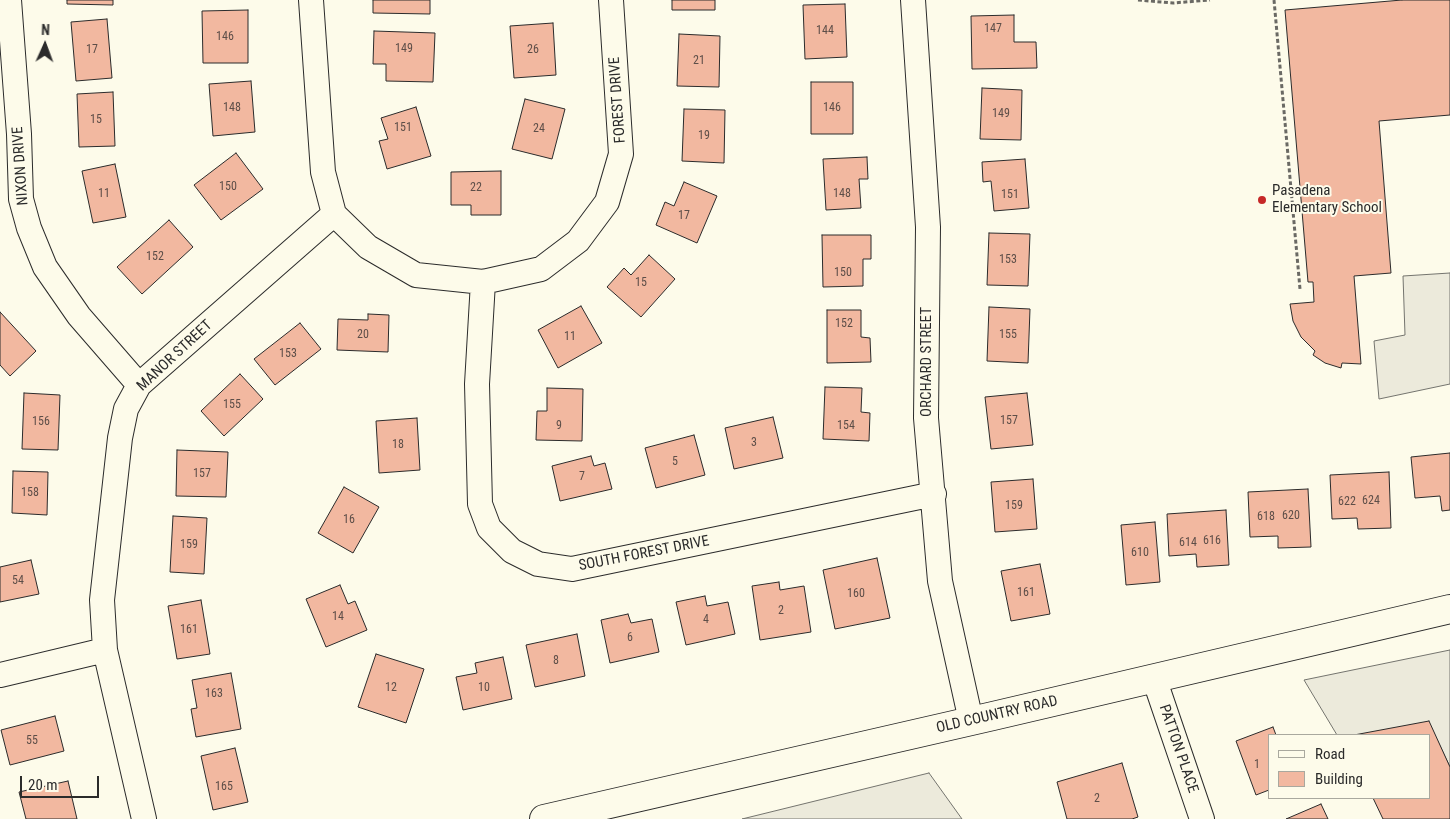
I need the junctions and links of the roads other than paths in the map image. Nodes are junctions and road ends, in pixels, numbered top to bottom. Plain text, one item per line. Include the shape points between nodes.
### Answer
1 (9, 0) edge
2 (311, 0) edge
3 (611, 0) edge
4 (913, 0) edge
5 (9, 134) edge
6 (334, 214) junction
7 (483, 282) junction
8 (139, 385) junction
9 (934, 494) junction
10 (1450, 609) edge
11 (105, 650) junction
12 (0, 675) edge
13 (1154, 678) junction
14 (971, 721) junction
15 (144, 819) edge
16 (544, 819) edge
17 (1202, 819) edge

1 - 5 street, NIXON DRIVE
2 - 6 street via 323,172
3 - 7 street, FOREST DRIVE via 621,154 607,202 578,241 541,270
4 - 9 street, ORCHARD STREET via 928,227 926,418
5 - 8 street, NIXON DRIVE via 28,228 45,267 79,316
6 - 7 street, FOREST DRIVE via 368,247 416,275
6 - 8 street, MANOR STREET
7 - 9 street, SOUTH FOREST DRIVE via 477,384 480,504 489,528 512,551 538,564 572,569
8 - 11 street, MANOR STREET via 126,409 120,438 102,600
9 - 14 street, ORCHARD STREET via 940,581
10 - 13 main road, OLD COUNTRY ROAD
11 - 12 street
11 - 15 street, MANOR STREET
13 - 14 main road, OLD COUNTRY ROAD
13 - 17 street, PATTON PLACE
14 - 16 main road, OLD COUNTRY ROAD

